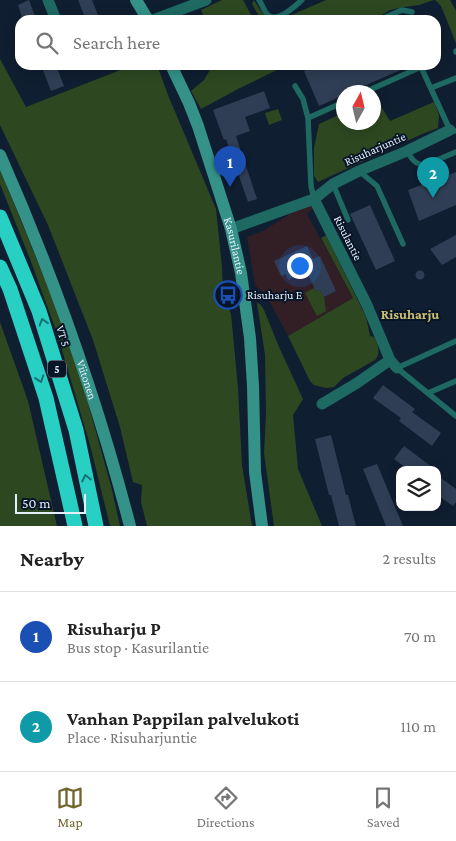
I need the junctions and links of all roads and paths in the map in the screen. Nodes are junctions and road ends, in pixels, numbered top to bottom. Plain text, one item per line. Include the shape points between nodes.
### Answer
1 (48, 0) edge
2 (136, 0) edge
3 (206, 0) edge
4 (259, 0) edge
5 (302, 0) edge
6 (412, 12) dead end
7 (54, 15) edge
8 (145, 15) edge
9 (173, 15) edge
10 (268, 15) edge
11 (282, 15) edge
12 (392, 15) edge
13 (173, 70) edge
14 (412, 70) edge
15 (423, 70) edge
16 (456, 78) edge
17 (380, 85) edge
18 (295, 86) dead end
19 (431, 88) junction
20 (336, 106) edge
21 (308, 118) junction
22 (453, 130) edge
23 (407, 150) junction
24 (456, 152) edge
25 (0, 155) edge
26 (359, 171) junction
27 (333, 184) junction
28 (314, 199) junction
29 (0, 217) edge
30 (348, 220) dead end
31 (232, 229) junction
32 (403, 244) dead end
33 (0, 267) edge
34 (456, 341) edge
35 (394, 364) junction
36 (456, 381) edge
37 (428, 393) junction
38 (322, 404) dead end
39 (456, 416) edge
40 (75, 526) edge
41 (96, 526) edge
42 (130, 526) edge
43 (262, 526) edge

1 - 7 street
2 - 8 street
3 - 9 street
4 - 10 lane
5 - 11 lane
6 - 12 lane via 402,10
13 - 31 street, Kasurilantie via 198,126
14 - 17 lane
15 - 19 lane
16 - 19 lane
18 - 21 lane via 303,99
19 - 22 lane
20 - 21 lane
21 - 28 lane
22 - 23 street, Risuharjuntie
23 - 24 lane via 420,165
23 - 26 street, Risuharjuntie
25 - 42 street, Viitonen via 63,309 102,426
26 - 27 street, Risuharjuntie
26 - 32 lane via 377,186
27 - 28 street, Risuharjuntie
27 - 30 lane
28 - 31 street
28 - 35 street, Risulantie
41 -> 29 highway, VT 5 / 5 via 76,430 45,329
31 - 43 street, Kasurilantie via 250,338 255,472
33 -> 40 highway, 5 via 46,398
34 - 35 lane
35 - 37 lane
35 - 38 street
36 - 37 lane
37 - 39 lane

